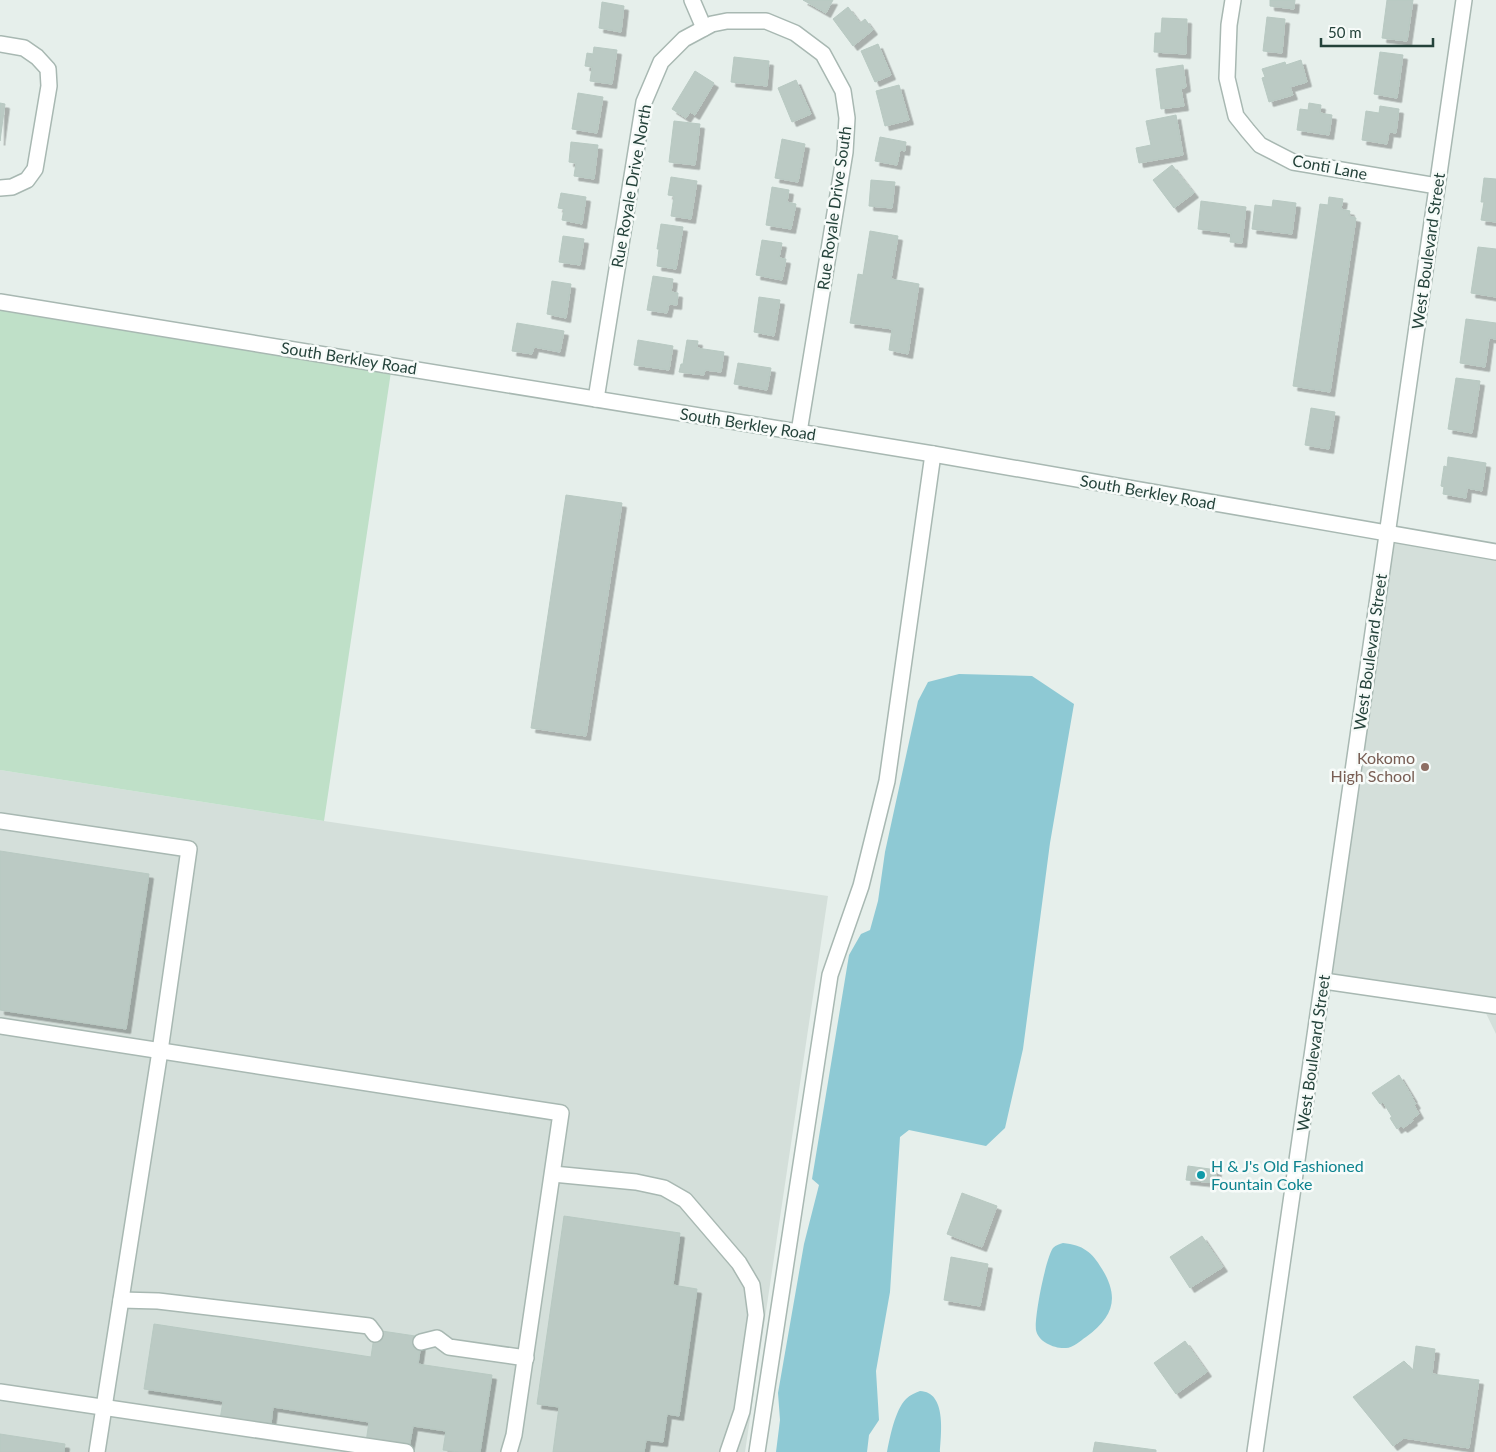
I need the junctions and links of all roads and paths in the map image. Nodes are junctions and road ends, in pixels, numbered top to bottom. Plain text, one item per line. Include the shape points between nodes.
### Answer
1 (692, 0) edge
2 (1233, 0) edge
3 (1464, 0) edge
4 (766, 21) joint
5 (704, 28) junction
6 (0, 44) edge
7 (1437, 186) junction
8 (0, 188) edge
9 (0, 302) edge
10 (596, 399) junction
11 (799, 432) junction
12 (933, 454) junction
13 (1387, 534) junction
14 (1496, 552) edge
15 (0, 821) edge
16 (1324, 981) junction
17 (1494, 1007) edge
18 (0, 1026) edge
19 (160, 1051) junction
20 (553, 1174) junction
21 (121, 1300) junction
22 (375, 1334) dead end
23 (421, 1342) dead end
24 (526, 1358) junction
25 (0, 1392) edge
26 (104, 1406) junction
27 (97, 1452) edge
28 (406, 1452) edge
29 (509, 1452) edge
30 (728, 1452) edge
31 (757, 1452) edge
32 (1255, 1452) edge

1 - 5 street
2 - 7 street, Conti Lane via 1227,78 1236,116 1260,145 1292,162
3 - 7 street, West Boulevard Street
4 - 5 street, Rue Royale Drive North via 727,21
4 - 11 street, Rue Royale Drive South via 796,33 823,54 843,91 848,118
5 - 10 street, Rue Royale Drive North via 684,39 661,62 644,102
6 - 8 street via 24,48 37,57 48,68 49,86 35,169 26,180 12,187
7 - 13 street, West Boulevard Street
9 - 10 street, South Berkley Road
10 - 11 street, South Berkley Road
11 - 12 street, South Berkley Road
12 - 13 street, South Berkley Road
12 - 31 street via 887,781 861,886 830,975
13 - 14 street, South Berkley Road
13 - 16 street, West Boulevard Street
15 - 19 street via 189,850
16 - 17 street
16 - 32 street, West Boulevard Street
18 - 19 street
19 - 20 street via 562,1113
19 - 21 street
20 - 24 street
20 - 30 street via 664,1188 685,1200 739,1263 752,1285 756,1315 742,1411
21 - 22 street via 158,1301 369,1326
21 - 26 street
23 - 24 street via 437,1338 449,1347
24 - 29 street
25 - 26 street
26 - 27 street
26 - 28 street

